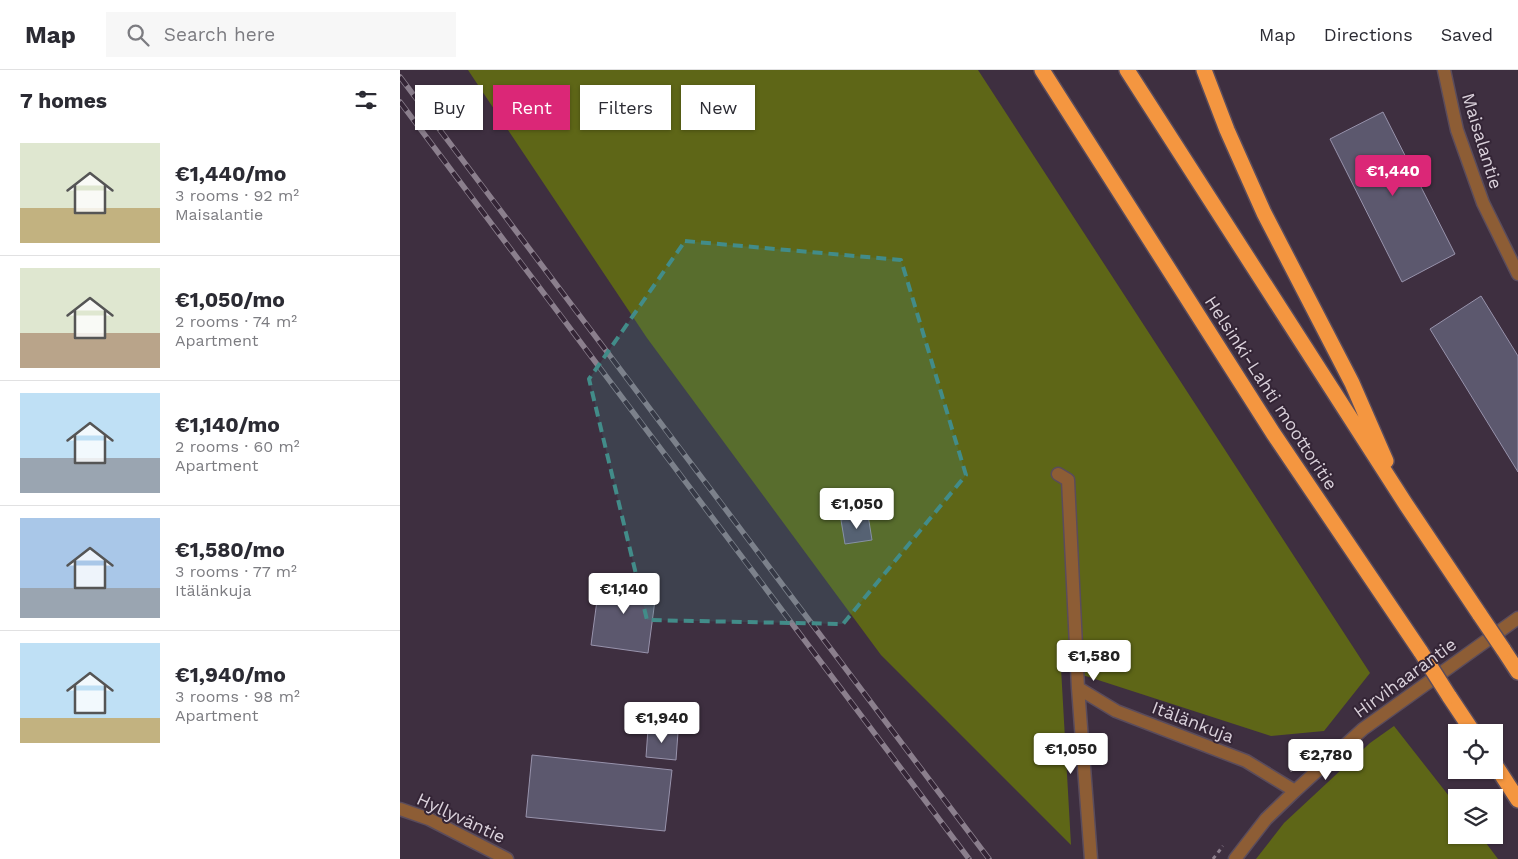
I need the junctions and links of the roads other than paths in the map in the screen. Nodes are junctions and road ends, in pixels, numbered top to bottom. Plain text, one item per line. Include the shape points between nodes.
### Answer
1 (1042, 70) edge
2 (1127, 70) edge
3 (1204, 70) edge
4 (1444, 70) edge
5 (1518, 274) edge
6 (1058, 474) dead end
7 (1404, 503) junction
8 (1518, 618) edge
9 (1518, 672) edge
10 (1078, 688) junction
11 (1468, 724) edge
12 (1503, 777) edge
13 (1295, 790) junction
14 (1518, 800) edge
15 (400, 809) edge
16 (507, 859) edge
17 (1091, 859) edge
18 (1235, 859) edge

1 - 11 highway, Helsinki-Lahti moottoritie, bridge via 1273,433
2 - 7 highway
3 - 7 highway via 1264,213 1352,383
4 - 5 street, Maisalantie via 1457,130 1483,203
6 - 10 street via 1068,480
7 - 9 highway, bridge
8 - 13 street, Hirvihaarantie via 1363,729
10 - 13 street, Itälänkuja via 1116,712 1246,761
10 - 17 street
12 - 14 highway
13 - 18 street, Hirvihaarantie
15 - 16 street, Hyllyväntie via 429,819

